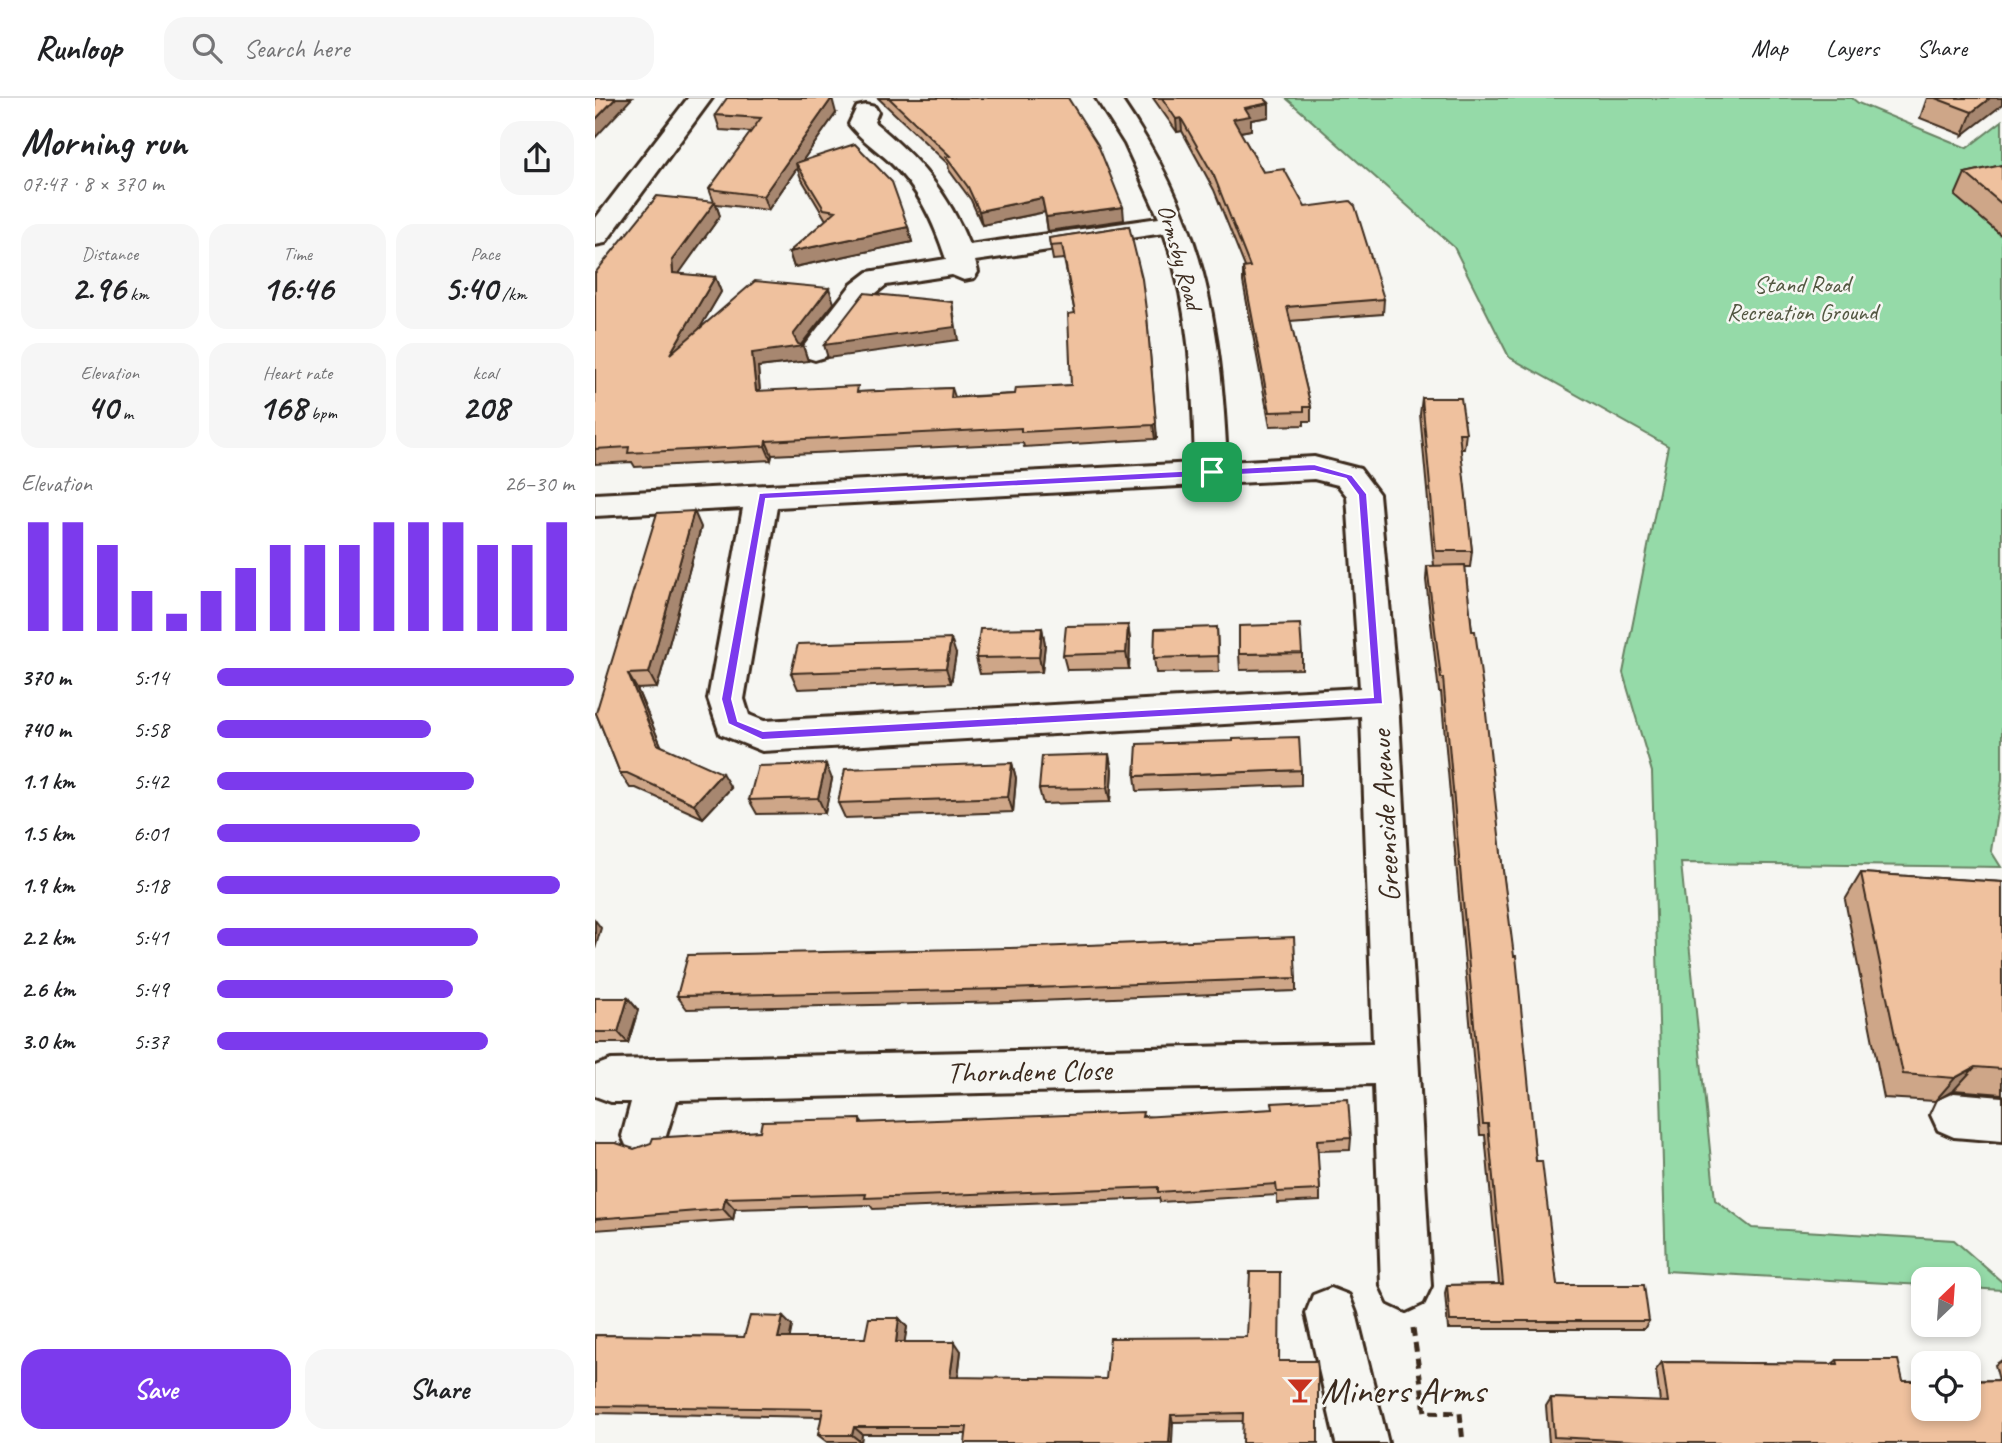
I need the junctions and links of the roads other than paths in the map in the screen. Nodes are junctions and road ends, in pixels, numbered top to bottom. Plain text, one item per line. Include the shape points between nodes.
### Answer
1 (700, 98) edge
2 (1108, 98) edge
3 (866, 112) dead end
4 (1174, 224) junction
5 (595, 237) edge
6 (962, 264) junction
7 (815, 351) dead end
8 (1212, 472) junction
9 (762, 496) junction
10 (595, 505) edge
11 (1379, 701) junction
12 (1397, 1063) junction
13 (660, 1080) junction
14 (611, 1081) dead end
15 (1954, 1115) dead end
16 (2002, 1119) edge
17 (645, 1136) dead end
18 (1406, 1286) road end
19 (1331, 1313) dead end
20 (1362, 1443) edge

1 - 5 street
2 - 4 street, Ormsby Road via 1152,169
3 - 6 street via 861,124 924,184
4 - 6 street
4 - 8 street, Ormsby Road via 1196,297
6 - 7 street via 878,278 861,292
8 - 9 street, Greenside Avenue
8 - 11 street, Greenside Avenue via 1314,468 1349,477 1363,494
9 - 10 street, Greenside Avenue
9 - 11 street via 726,699 733,724 762,736
11 - 12 street, Greenside Avenue
12 - 13 street, Thorndene Close
12 - 18 street, Greenside Avenue
13 - 14 street, Thorndene Close
13 - 17 street
15 - 16 street
19 - 20 street

